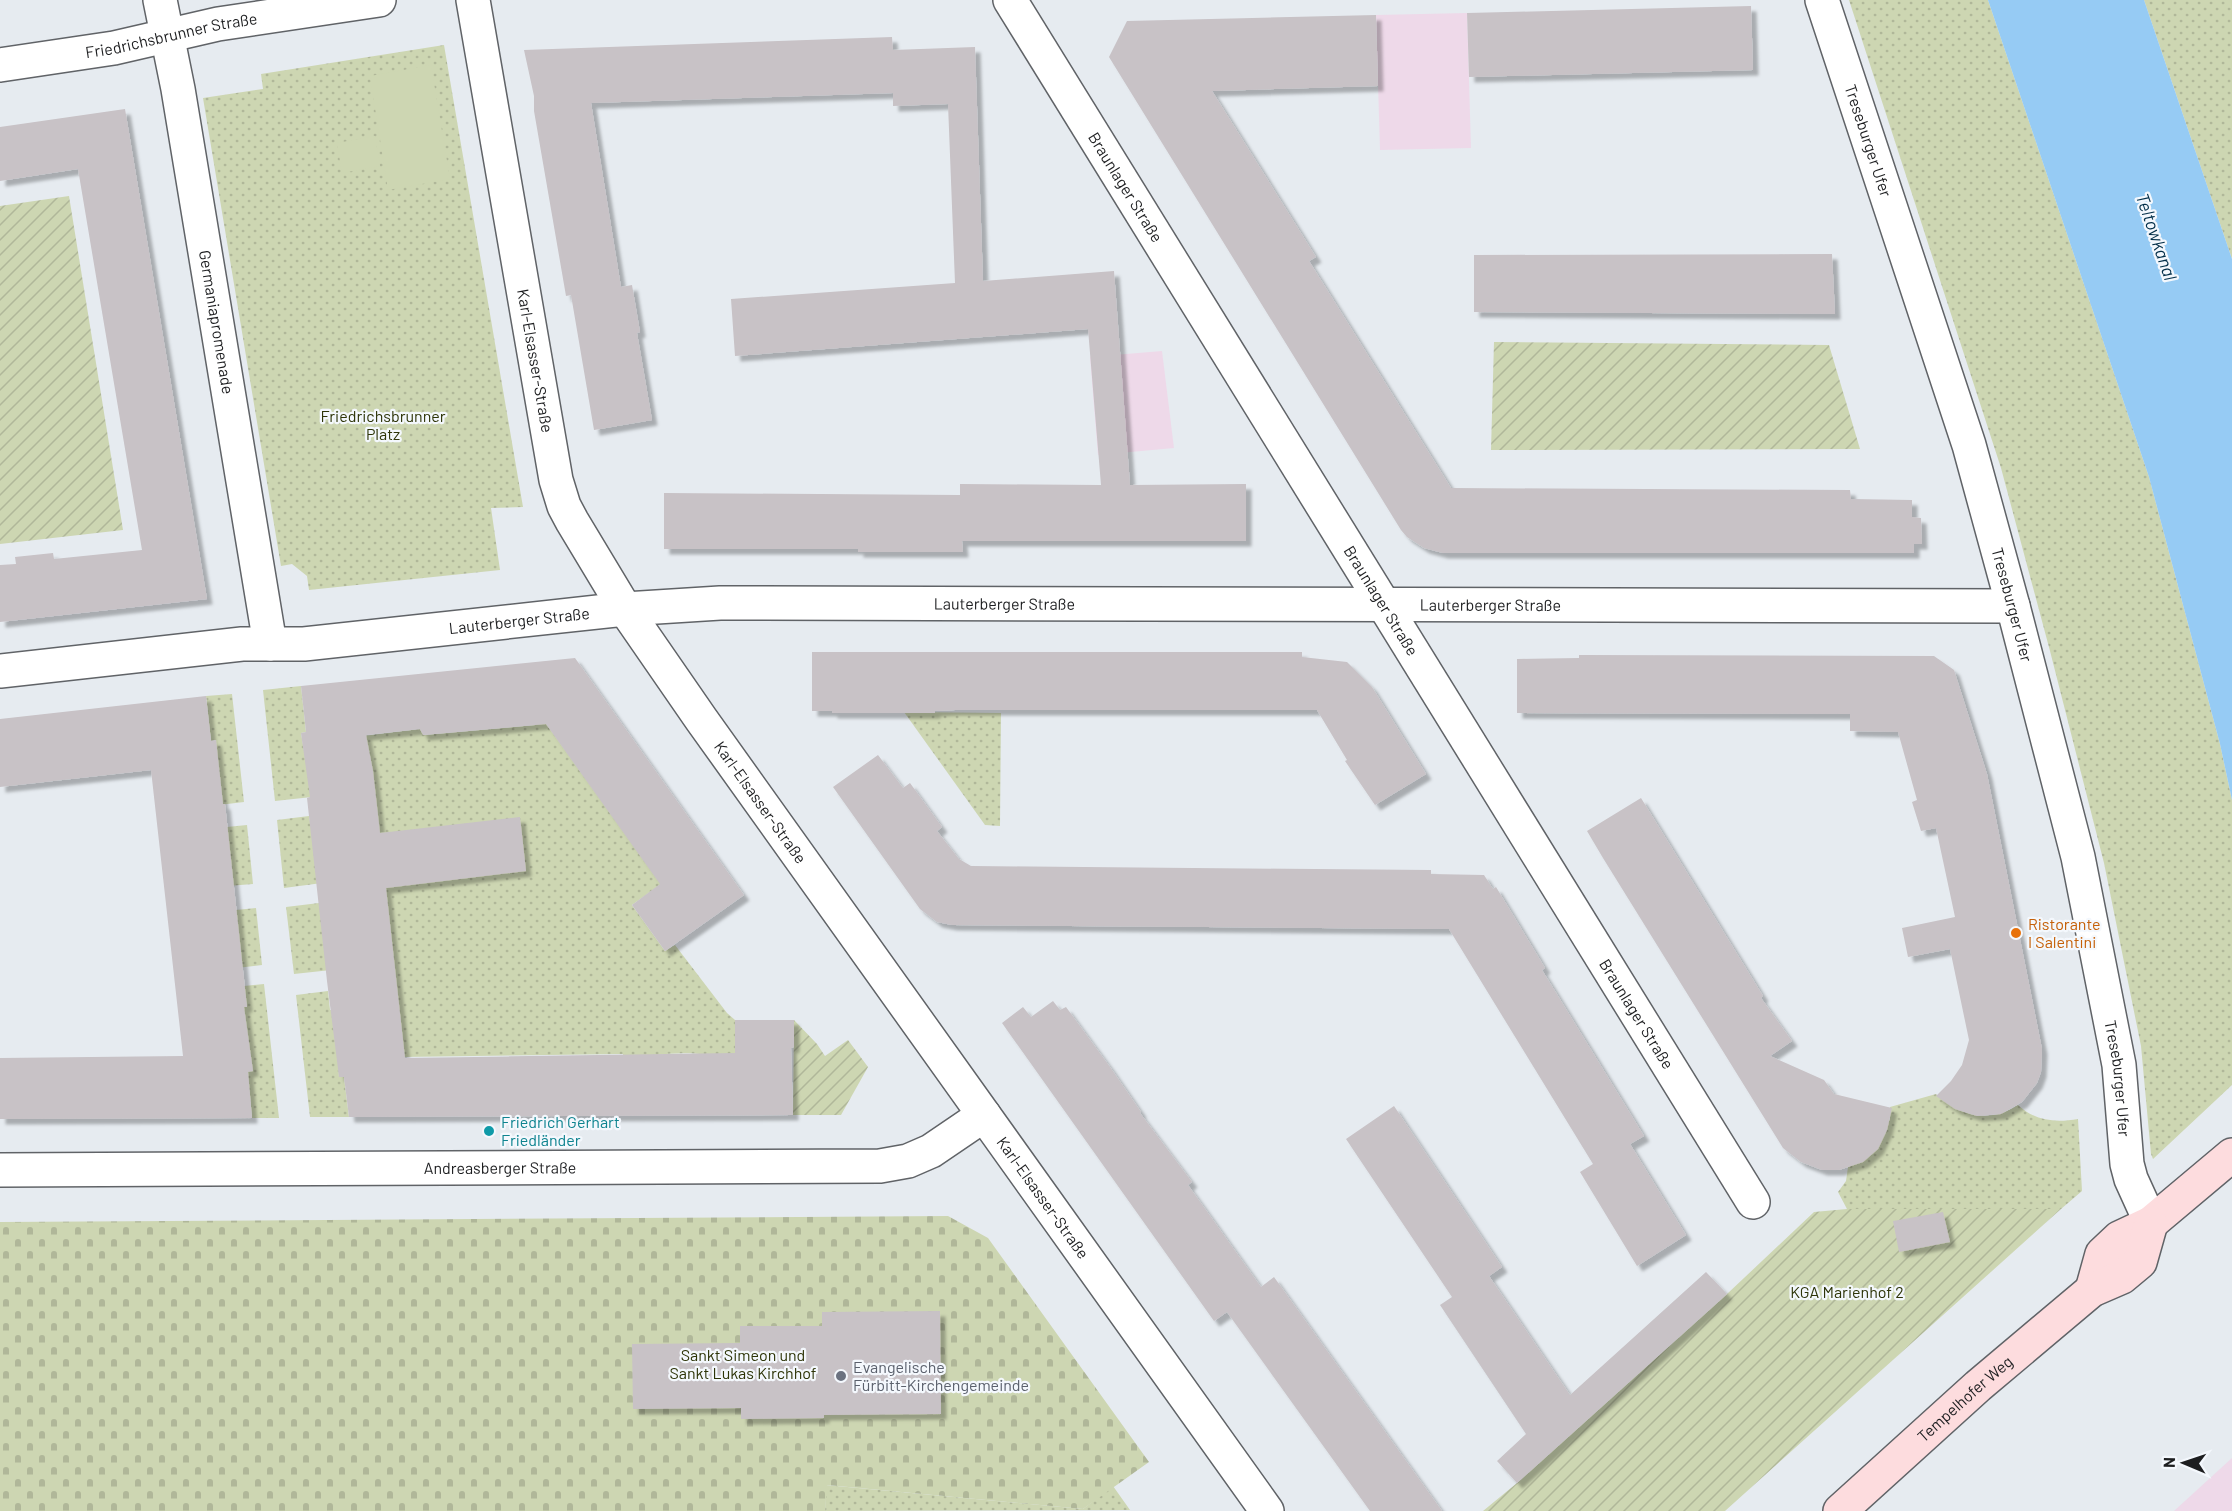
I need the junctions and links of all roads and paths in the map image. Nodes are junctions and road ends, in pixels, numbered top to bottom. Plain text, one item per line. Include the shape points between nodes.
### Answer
1 (160, 0) edge
2 (379, 0) edge
3 (473, 0) edge
4 (1011, 0) edge
5 (1822, 0) edge
6 (167, 36) junction
7 (0, 64) edge
8 (1384, 604) junction
9 (2013, 606) junction
10 (625, 609) junction
11 (270, 644) junction
12 (0, 671) edge
13 (984, 1115) junction
14 (2223, 1162) edge
15 (0, 1170) edge
16 (1752, 1202) dead end
17 (2151, 1223) junction
18 (1267, 1511) edge
19 (1840, 1511) edge

1 - 6 street, Germaniapromenade
2 - 6 street, Friedrichsbrunner Straße via 218,24
3 - 10 street, Karl-Elsasser-Straße via 556,480 572,521
4 - 8 street, Braunlager Straße
5 - 9 street, Treseburger Ufer via 1969,445
6 - 7 street, Friedrichsbrunner Straße via 114,48
6 - 11 street, Germaniapromenade
8 - 9 street, Lauterberger Straße
8 - 10 street, Lauterberger Straße via 720,603
8 - 16 street, Braunlager Straße
9 - 17 street, Treseburger Ufer via 2078,857 2109,1008 2119,1065 2129,1172
10 - 11 street, Lauterberger Straße via 304,644
10 - 13 street, Karl-Elsasser-Straße
11 - 12 street, Lauterberger Straße
13 - 15 street, Andreasberger Straße via 931,1151 908,1161 880,1166
13 - 18 street, Karl-Elsasser-Straße
14 - 17 street
17 - 19 street, Tempelhofer Weg via 2140,1262 2122,1277 2092,1290

